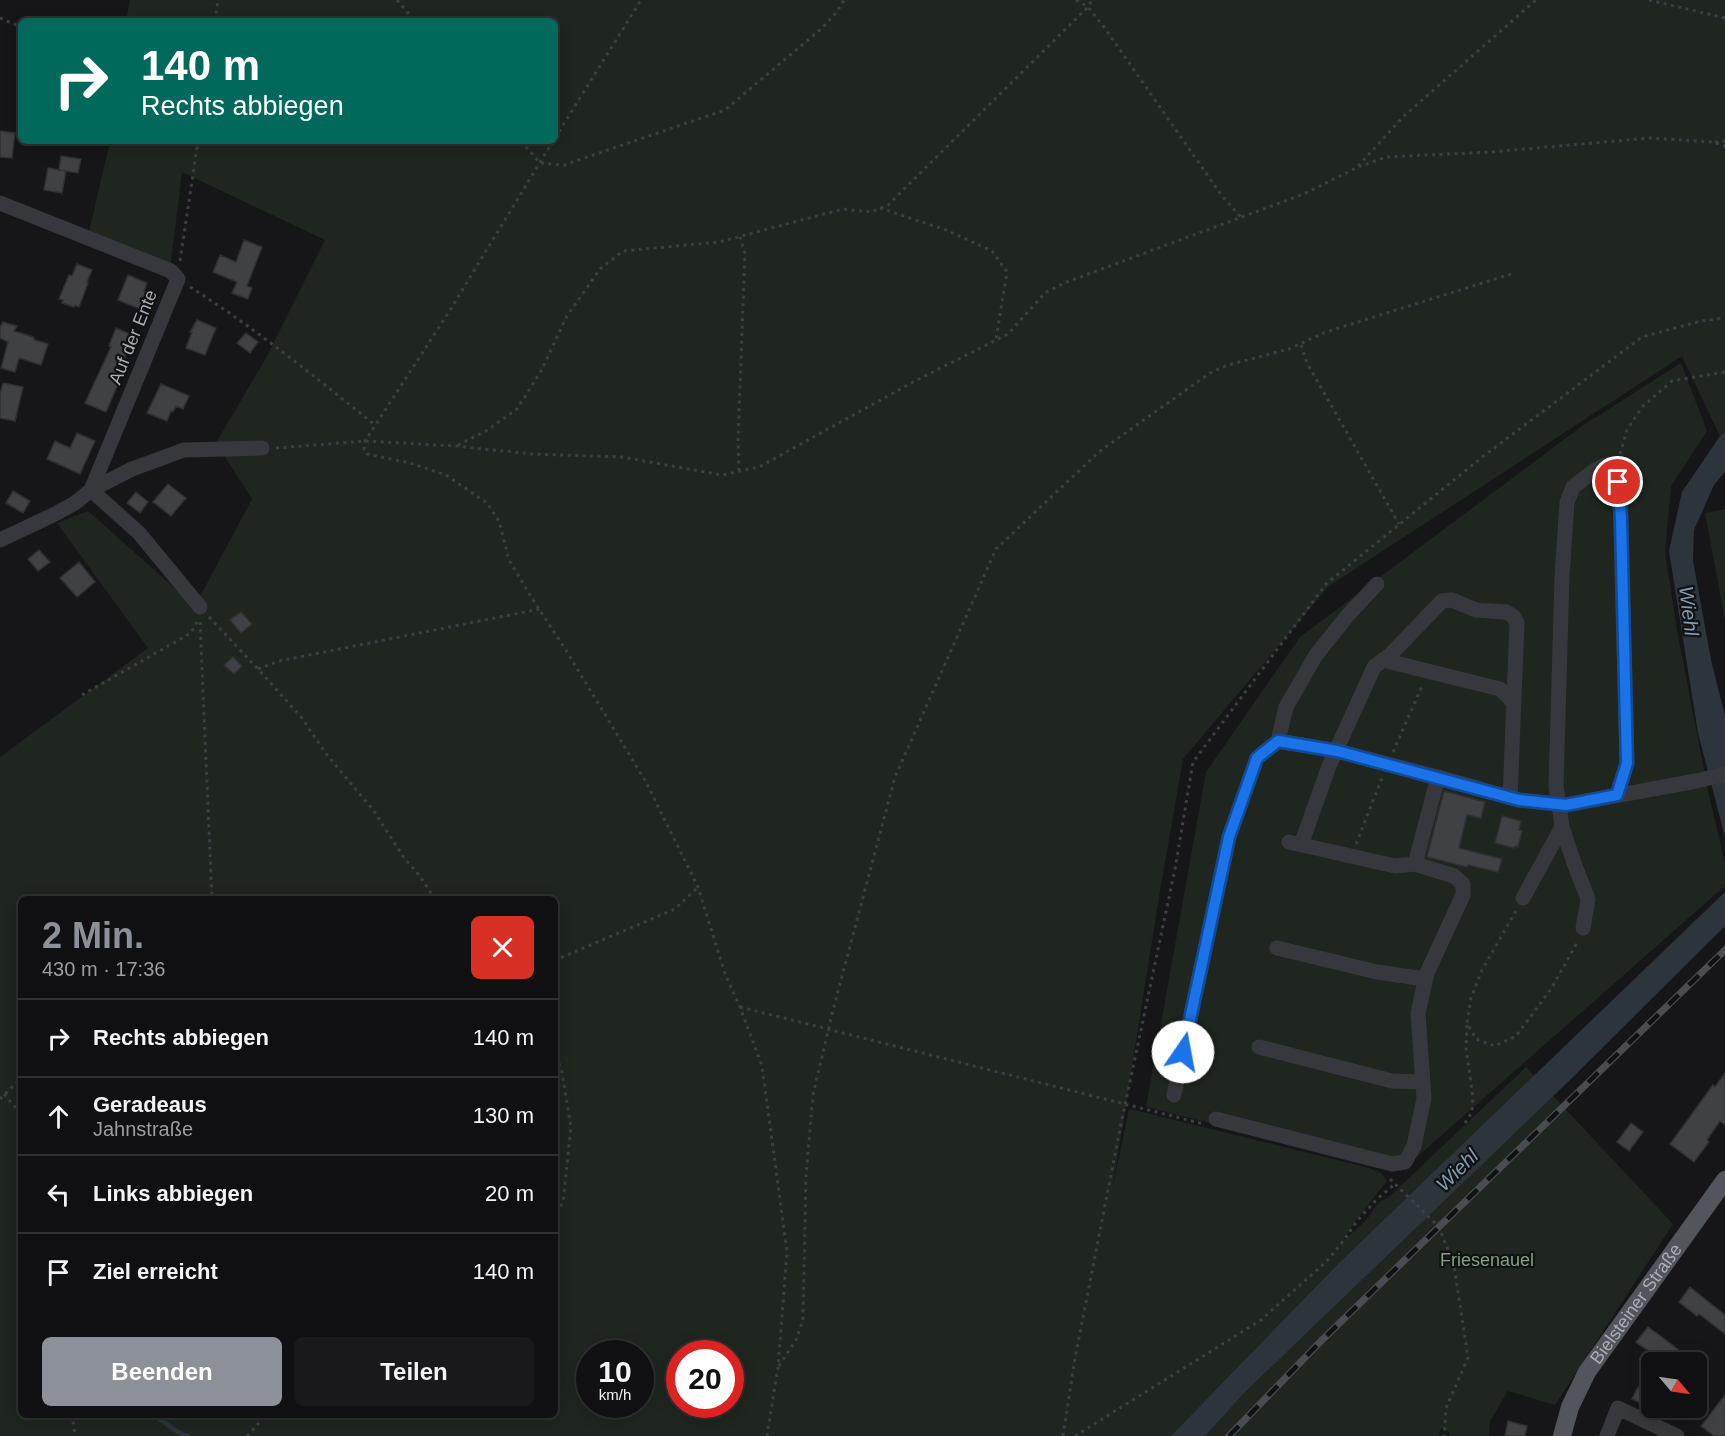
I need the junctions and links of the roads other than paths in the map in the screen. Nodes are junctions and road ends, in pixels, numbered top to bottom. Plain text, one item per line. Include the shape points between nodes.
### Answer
1 (0, 203) edge
2 (262, 448) road end
3 (91, 490) junction
4 (0, 540) edge
5 (1377, 584) dead end
6 (200, 612) road end
7 (1383, 660) junction
8 (1514, 703) junction
9 (1278, 741) junction
10 (1337, 751) junction
11 (1725, 774) edge
12 (1438, 777) junction
13 (1617, 795) junction
14 (1510, 798) junction
15 (1562, 804) junction
16 (1562, 827) junction
17 (1415, 864) junction
18 (1523, 898) road end
19 (1583, 928) road end
20 (1277, 948) dead end
21 (1425, 979) junction
22 (1259, 1047) dead end
23 (1422, 1082) junction
24 (1174, 1095) dead end
25 (1216, 1119) dead end
26 (1725, 1180) edge
27 (1562, 1436) edge
28 (1607, 1436) edge
29 (1677, 1436) edge

1 - 3 street, Auf der Ente via 171,271 178,279
2 - 3 street via 184,450 132,469
3 - 4 street via 75,503
3 - 6 street via 139,533
5 - 9 street via 1316,655 1286,707
7 - 8 street via 1500,689
7 - 8 street via 1442,601 1452,600 1476,610 1506,612 1517,623
7 - 10 street via 1374,668
8 - 14 street
9 - 10 street
9 - 24 street via 1257,758 1229,837
10 - 12 street
10 - 17 street via 1295,843 1395,866
11 - 13 street
12 - 14 street
12 - 17 street
13 - 15 street
13 - 15 street via 1627,763 1620,496 1616,467 1605,465 1573,487 1567,502 1556,787
14 - 15 street
15 - 16 street
16 - 18 street
16 - 19 street via 1588,899
17 - 21 street via 1454,876 1463,884 1463,895
20 - 21 street
21 - 23 street via 1418,1012
22 - 23 street via 1392,1081
23 - 25 street via 1424,1098 1414,1146 1404,1162 1392,1164
26 - 27 main road, Bielsteiner Straße via 1587,1372 1570,1407
28 - 29 street via 1618,1408

